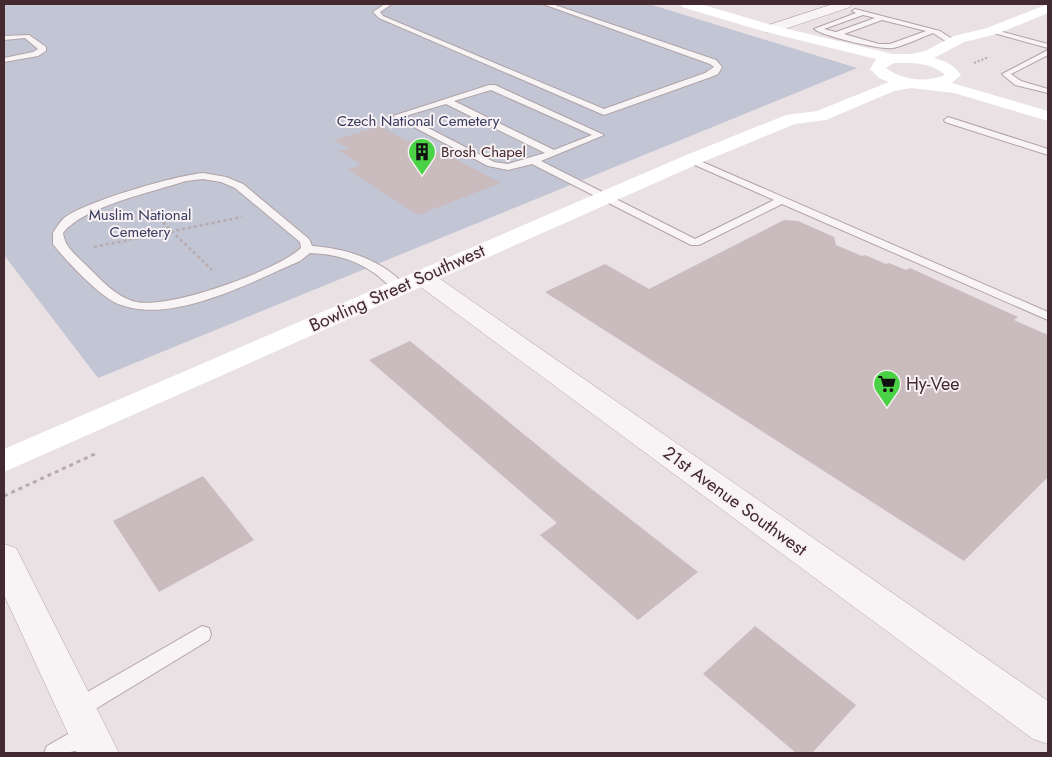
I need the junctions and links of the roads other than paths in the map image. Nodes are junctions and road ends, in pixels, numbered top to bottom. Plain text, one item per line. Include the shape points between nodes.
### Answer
1 (390, 4) edge
2 (546, 4) edge
3 (687, 4) edge
4 (841, 5) edge
5 (1048, 8) edge
6 (863, 13) junction
7 (881, 18) junction
8 (771, 29) junction
9 (928, 30) junction
10 (986, 33) junction
11 (836, 35) junction
12 (4, 38) edge
13 (953, 42) junction
14 (1048, 46) edge
15 (1048, 52) edge
16 (893, 59) junction
17 (912, 59) junction
18 (4, 60) edge
19 (498, 67) junction
20 (879, 70) junction
21 (948, 72) junction
22 (921, 83) junction
23 (492, 87) junction
24 (1048, 91) edge
25 (447, 101) junction
26 (1048, 108) edge
27 (604, 112) junction
28 (1048, 116) edge
29 (792, 119) junction
30 (948, 120) dead end
31 (573, 123) junction
32 (1048, 152) edge
33 (553, 153) junction
34 (691, 160) junction
35 (533, 161) junction
36 (606, 197) junction
37 (782, 200) junction
38 (308, 249) junction
39 (411, 282) junction
40 (1048, 316) edge
41 (4, 461) edge
42 (4, 558) edge
43 (202, 634) dead end
44 (1044, 713) edge
45 (88, 731) edge
46 (54, 753) edge

1 - 19 lane via 376,12
2 - 27 lane via 713,62 718,67 708,75
3 - 8 main road
4 - 6 lane
4 - 8 street
5 - 10 main road
6 - 7 lane
6 - 11 lane via 818,30
7 - 9 lane
7 - 11 lane
8 - 16 main road
8 - 20 main road
9 - 10 lane
9 - 11 lane via 891,46
9 - 13 lane
10 - 13 main road
10 - 14 lane
10 - 21 main road via 988,40 961,55
12 - 18 lane via 27,36 43,49 35,54
13 - 17 main road
15 - 24 lane via 1006,74 1018,82
16 - 17 main road
16 - 20 main road via 885,60
17 - 21 main road
19 - 23 lane via 498,77
19 - 27 lane
20 - 22 main road
20 - 29 main road, Bowling Street Southwest via 871,80 793,113
21 - 22 main road via 946,81
21 - 26 main road
22 - 28 main road via 957,89
22 - 29 main road, Bowling Street Southwest via 890,87 820,116
23 - 25 lane
23 - 31 lane
25 - 33 lane
25 - 35 lane via 397,116 491,164 508,166
27 - 31 lane
29 - 34 main road, Bowling Street Southwest
30 - 32 lane
31 - 33 lane via 600,135
33 - 35 lane
34 - 36 main road, Bowling Street Southwest
34 - 37 lane
35 - 36 lane
36 - 37 lane via 695,243
36 - 39 main road, Bowling Street Southwest
37 - 40 lane
38 - 38 lane via 296,259 192,300 158,306 133,305 118,300 59,244 58,233 67,221 86,210 185,178 213,178 239,186 305,241
38 - 39 lane via 331,250 358,257
39 - 41 main road, Bowling Street Southwest
39 - 44 street, 21st Avenue Southwest
42 - 45 street
43 - 45 lane
45 - 46 lane

